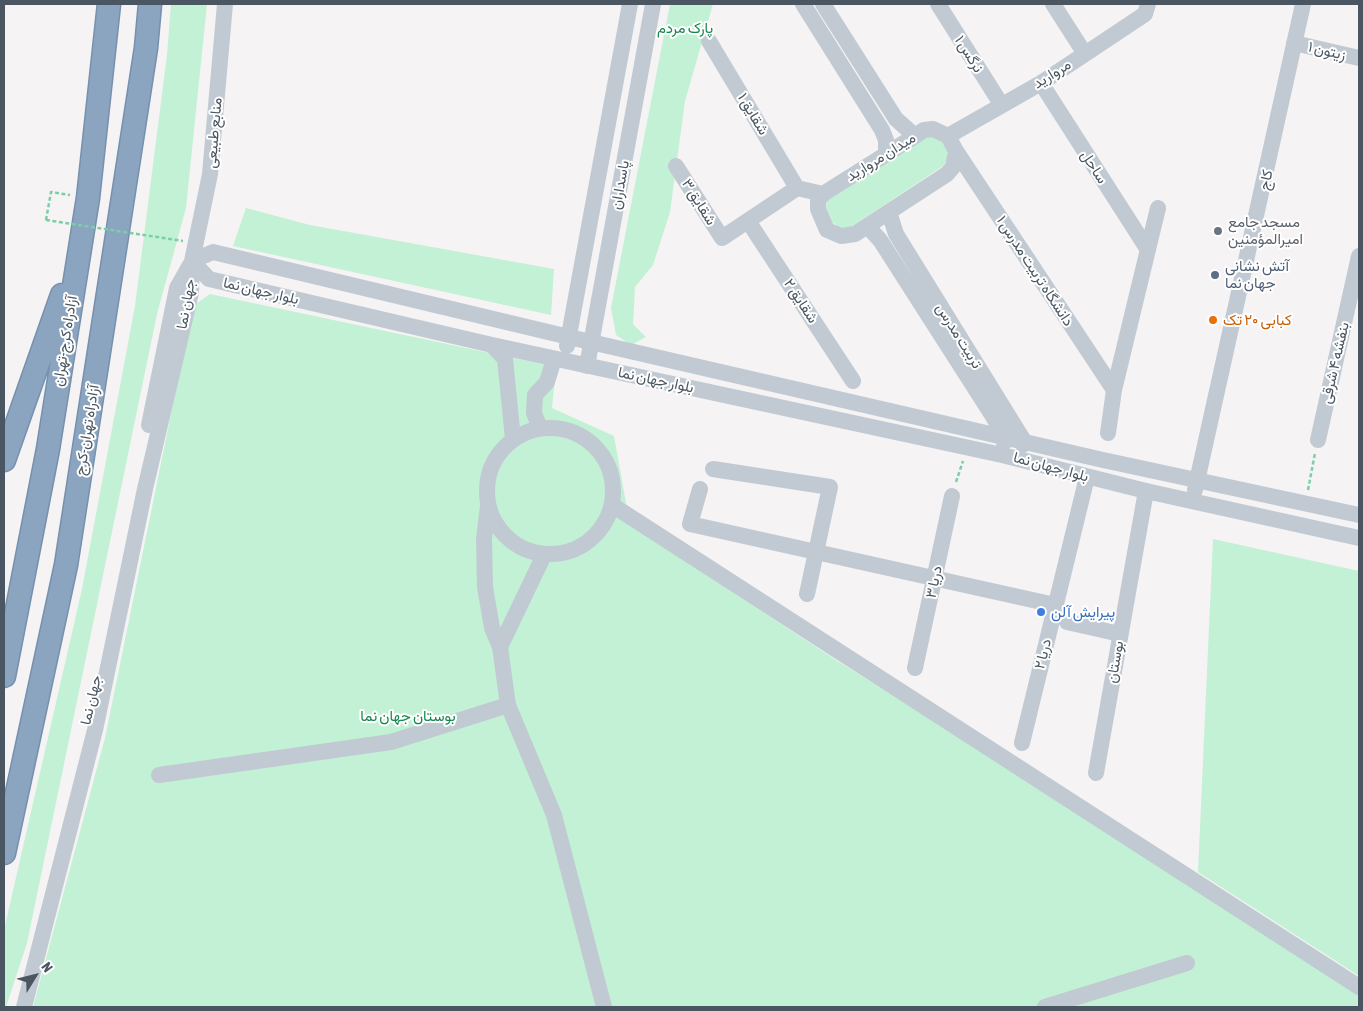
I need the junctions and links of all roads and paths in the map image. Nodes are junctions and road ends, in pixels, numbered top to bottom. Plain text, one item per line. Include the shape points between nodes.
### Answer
1 (109, 4) edge
2 (150, 4) edge
3 (225, 4) edge
4 (630, 4) edge
5 (653, 4) edge
6 (803, 4) edge
7 (824, 4) edge
8 (938, 4) edge
9 (1053, 4) edge
10 (1148, 4) edge
11 (1303, 4) edge
12 (627, 23) junction
13 (648, 29) junction
14 (709, 41) dead end
15 (1294, 43) junction
16 (1085, 54) junction
17 (1359, 58) edge
18 (1040, 83) junction
19 (1001, 104) junction
20 (915, 136) junction
21 (948, 136) junction
22 (956, 151) junction
23 (886, 153) junction
24 (676, 166) dead end
25 (797, 188) junction
26 (51, 192) dead end
27 (823, 194) junction
28 (1158, 208) dead end
29 (889, 212) junction
30 (748, 221) junction
31 (867, 226) junction
32 (183, 241) dead end
33 (80, 245) junction
34 (1148, 250) junction
35 (1359, 256) edge
36 (192, 261) junction
37 (569, 337) junction
38 (591, 342) junction
39 (492, 345) junction
40 (559, 360) junction
41 (587, 366) junction
42 (853, 381) dead end
43 (1114, 390) junction
44 (540, 428) junction
45 (1108, 434) dead end
46 (1005, 436) junction
47 (513, 439) junction
48 (1318, 440) joint
49 (1024, 441) junction
50 (967, 447) junction
51 (1002, 455) junction
52 (4, 460) edge
53 (1021, 460) junction
54 (714, 469) dead end
55 (1087, 477) junction
56 (1198, 481) junction
57 (700, 489) dead end
58 (1146, 491) junction
59 (952, 496) joint
60 (1193, 501) junction
61 (1306, 503) junction
62 (612, 505) junction
63 (488, 506) junction
64 (1359, 515) edge
65 (1359, 538) edge
66 (816, 552) junction
67 (544, 555) junction
68 (935, 579) junction
69 (807, 594) dead end
70 (1055, 605) junction
71 (1068, 622) dead end
72 (1120, 634) junction
73 (500, 647) junction
74 (915, 668) dead end
75 (4, 676) edge
76 (508, 705) junction
77 (1022, 743) dead end
78 (1096, 774) dead end
79 (159, 775) dead end
80 (4, 853) edge
81 (1186, 963) dead end
82 (1359, 986) edge
83 (13, 1007) edge
84 (24, 1007) edge
85 (604, 1007) edge
86 (1045, 1007) edge

1 - 33 highway, آزادراه کرج-تهران
2 - 80 highway, آزادراه تهران-کرج via 146,48 66,565
3 - 36 street, منابع طبیعی via 210,174
4 - 12 street, پاسداران
5 - 13 street, پاسداران
6 - 23 street via 882,130
7 - 20 street via 896,119
8 - 19 street, نرگس ۱
9 - 16 street
10 - 16 street, مروارید via 1145,14
11 - 15 street, کاج
12 - 13 street
12 - 37 street, پاسداران
13 - 38 street, پاسداران
14 - 25 street, شقایق ۱
15 - 17 street, زیتون ۱
15 - 56 street, کاج
16 - 18 street, مروارید
18 - 19 street, مروارید
18 - 34 street, ساحل
19 - 21 street, مروارید
20 - 21 street, میدان مروارید via 933,129
20 - 23 street, میدان مروارید
21 - 22 street
22 - 29 street via 956,159 948,174
22 - 43 street, ۱ دانشگاه تربیت مدرس
23 - 27 street, میدان مروارید
24 - 30 street, شقایق ۳ via 722,238
25 - 27 street
25 - 30 street
26 - 32 path, bridge via 46,220
27 - 31 street via 818,201 820,216 827,230 848,236
28 - 34 street
29 - 31 street
29 - 49 street, تربیت مدرس via 896,234
30 - 42 street, شقایق ۲
31 - 46 street, تربیت مدرس via 880,240
33 - 52 highway
33 - 75 highway, آزادراه کرج-تهران via 48,449
34 - 43 street
35 - 48 street, بنفشه ۴ شرقی
36 - 37 street, بلوار جهان نما via 213,252
36 - 39 street, بلوار جهان نما via 210,279
36 - 83 street, جهان نما via 177,288 92,695
36 - 84 street, جهان نما via 191,293 145,489 95,730
37 - 38 street, بلوار جهان نما
37 - 40 street, پاسداران
38 - 41 street, پاسداران
38 - 46 street, بلوار جهان نما
39 - 40 street, بلوار جهان نما
39 - 47 street via 505,359
40 - 41 street, بلوار جهان نما
40 - 44 street, پاسداران via 547,382 535,395 534,413
41 - 50 street, بلوار جهان نما
43 - 45 street
44 - 47 street
44 - 62 street via 558,428 590,442 610,470
46 - 49 street, بلوار جهان نما
46 - 51 street
47 - 63 street via 490,468 486,487
48 - 61 path
49 - 53 street
49 - 56 street, بلوار جهان نما
50 - 51 street, بلوار جهان نما
50 - 59 path
51 - 53 street, بلوار جهان نما
53 - 55 street, بلوار جهان نما
54 - 66 street via 830,487
55 - 58 street, بلوار جهان نما
55 - 70 street, دریا ۲
56 - 60 street, کاج
56 - 61 street, بلوار جهان نما
57 - 66 street via 690,524
58 - 60 street, بلوار جهان نما
58 - 72 street, بوستان
59 - 68 street, دریا ۳
60 - 65 street, بلوار جهان نما
61 - 64 street, بلوار جهان نما
62 - 67 street via 606,522 595,537 580,548
62 - 82 street
63 - 67 street via 495,524 508,539 525,550
63 - 73 street via 484,539 486,587 492,628
66 - 68 street
66 - 69 street
67 - 73 street
68 - 70 street
68 - 74 street, دریا ۳
70 - 77 street, دریا ۲
71 - 72 street
72 - 78 street, بوستان
73 - 76 street
76 - 79 street via 392,742
76 - 85 street via 554,815
81 - 86 street

